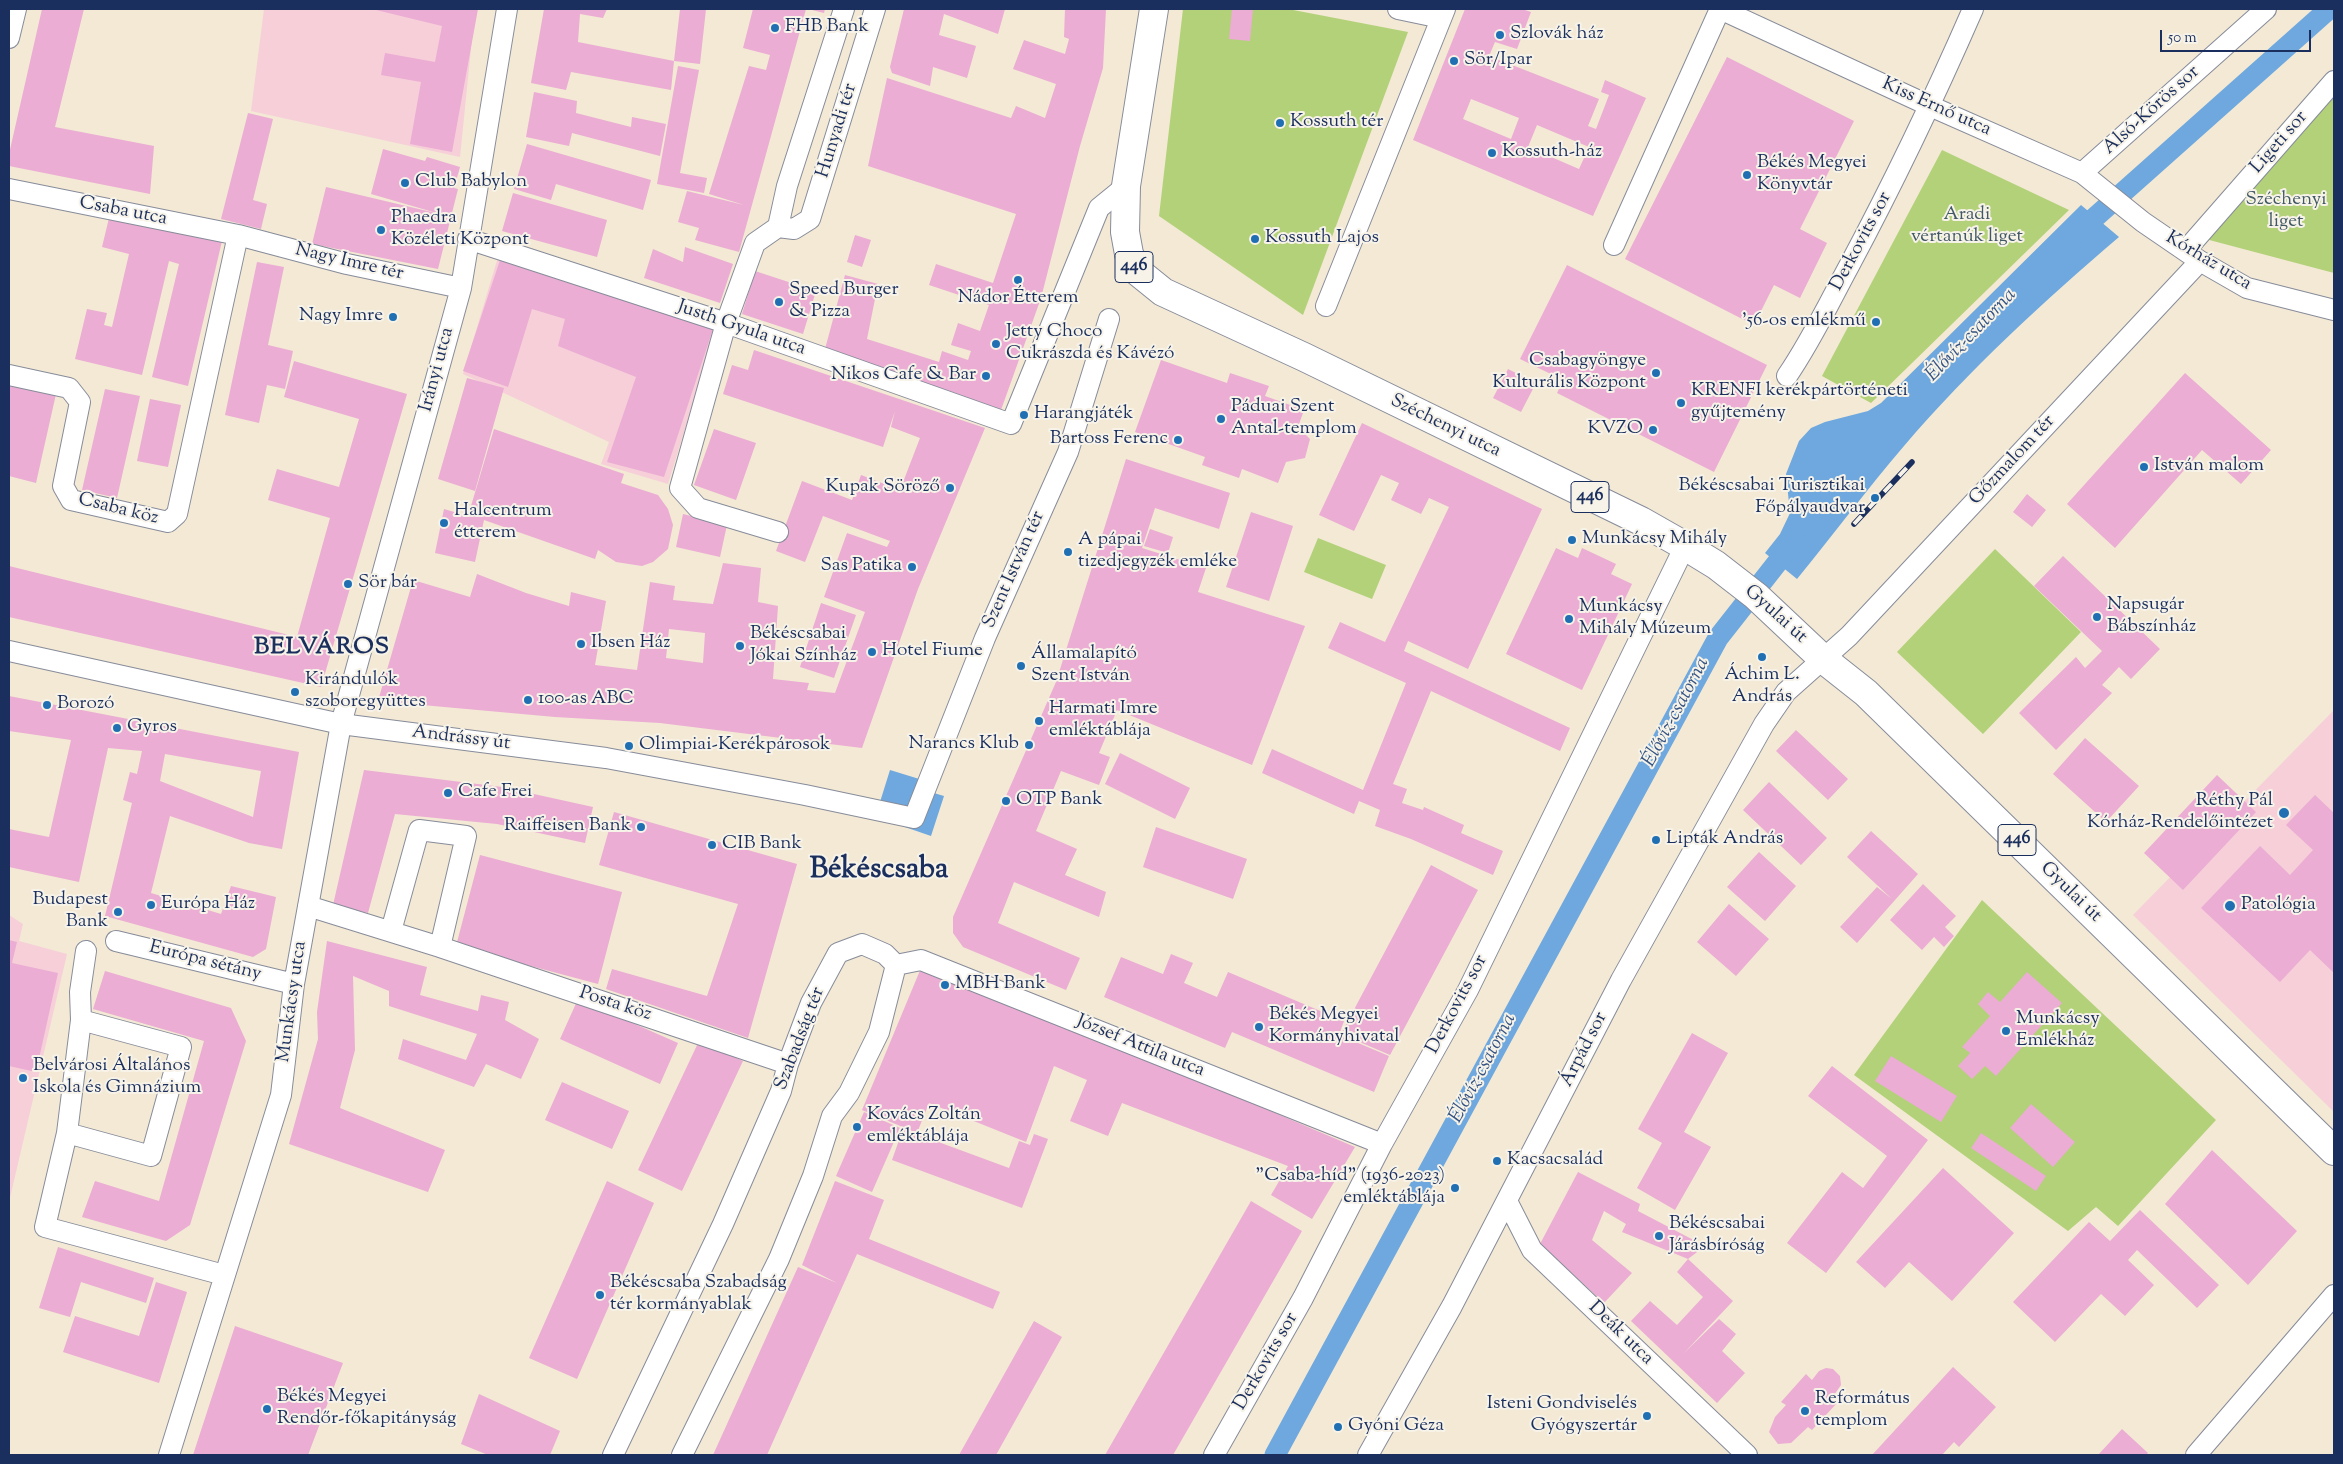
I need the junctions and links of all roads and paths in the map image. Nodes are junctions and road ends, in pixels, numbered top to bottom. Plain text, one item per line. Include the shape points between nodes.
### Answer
1 (16, 9) edge
2 (507, 9) edge
3 (844, 9) edge
4 (875, 9) edge
5 (1154, 9) edge
6 (1398, 9) edge
7 (1720, 9) edge
8 (1974, 9) edge
9 (2266, 9) edge
10 (1443, 13) edge
11 (9, 38) edge
12 (2334, 81) edge
13 (1930, 106) junction
14 (2082, 173) junction
15 (1126, 186) junction
16 (9, 189) edge
17 (2143, 222) joint
18 (778, 227) junction
19 (238, 235) junction
20 (468, 239) junction
21 (1614, 244) dead end
22 (2193, 256) junction
23 (461, 288) junction
24 (1326, 306) dead end
25 (2334, 310) edge
26 (1109, 319) dead end
27 (726, 323) junction
28 (9, 375) edge
29 (1788, 376) dead end
30 (778, 532) dead end
31 (1685, 546) junction
32 (9, 651) edge
33 (1823, 659) junction
34 (341, 724) junction
35 (914, 818) joint
36 (308, 906) junction
37 (391, 931) junction
38 (116, 940) dead end
39 (440, 947) junction
40 (86, 951) dead end
41 (896, 965) junction
42 (294, 984) junction
43 (81, 1020) junction
44 (788, 1064) junction
45 (67, 1133) junction
46 (1382, 1144) junction
47 (2334, 1152) edge
48 (1507, 1201) junction
49 (224, 1275) junction
50 (2334, 1295) edge
51 (169, 1455) edge
52 (613, 1455) edge
53 (682, 1455) edge
54 (1214, 1455) edge
55 (1368, 1455) edge
56 (1747, 1455) edge
57 (2196, 1455) edge

1 - 11 street
2 - 20 street, Irányi utca
3 - 18 street, Hunyadi tér
4 - 18 street, Hunyadi tér via 810,220 794,229
5 - 15 main road, 446
6 - 10 street
7 - 13 street, Kiss Ernő utca
7 - 21 street
8 - 13 street, Derkovits sor
9 - 14 street, Alsó-Körös sor
10 - 24 street
12 - 22 street, Ligeti sor
13 - 14 street, Kiss Ernő utca
13 - 29 street, Derkovits sor via 1880,209
14 - 17 street, Kiss Ernő utca
15 - 27 street, Justh Gyula utca via 1099,208 1011,424
15 - 31 main road, Széchenyi utca / 446 via 1128,254 1133,266 1163,292 1304,357 1641,521
16 - 19 street, Csaba utca
17 - 22 street, Kórház utca
18 - 27 street, Hunyadi tér via 755,243
19 - 23 street, Nagy Imre tér via 347,264
19 - 28 street, Csaba köz via 177,514 168,522 70,500 63,486 80,402 69,388
20 - 23 street, Irányi utca
20 - 27 street, Justh Gyula utca
22 - 25 street, Kórház utca via 2247,288
22 - 33 street, Gőzmalom tér via 1849,636
23 - 34 street, Irányi utca
26 - 35 street, Szent István tér via 1068,452 985,638
27 - 30 street, Hunyadi tér via 680,488 698,508
31 - 33 main road, Gyulai út / 446 via 1756,596
31 - 46 street, Derkovits sor via 1468,990
32 - 34 street, Andrássy út
33 - 47 main road, Gyulai út / 446 via 1866,693
33 - 48 street, Árpád sor via 1786,692 1764,724 1621,980
34 - 35 street, Andrássy út via 606,758
34 - 36 street, Munkácsy utca
36 - 37 street, Posta köz
36 - 42 street, Munkácsy utca
37 - 39 street, Posta köz
37 - 39 street via 420,830 466,836
38 - 42 street, Európa sétány
39 - 44 street, Posta köz
40 - 43 street via 80,992
41 - 44 street, Szabadság tér via 885,954 862,944 838,953 811,1003
41 - 46 street, József Attila utca via 921,960
41 - 53 street via 880,1032 849,1092 832,1116 779,1259
42 - 49 street, Munkácsy utca via 281,1095
43 - 45 street
43 - 45 street via 181,1047 151,1156
44 - 52 street, Szabadság tér via 781,1091 723,1224
45 - 49 street via 45,1227
46 - 54 street, Derkovits sor via 1304,1298
48 - 55 street, Árpád sor
48 - 56 street, Deák utca via 1532,1250
49 - 51 street, Munkácsy utca
50 - 57 street

